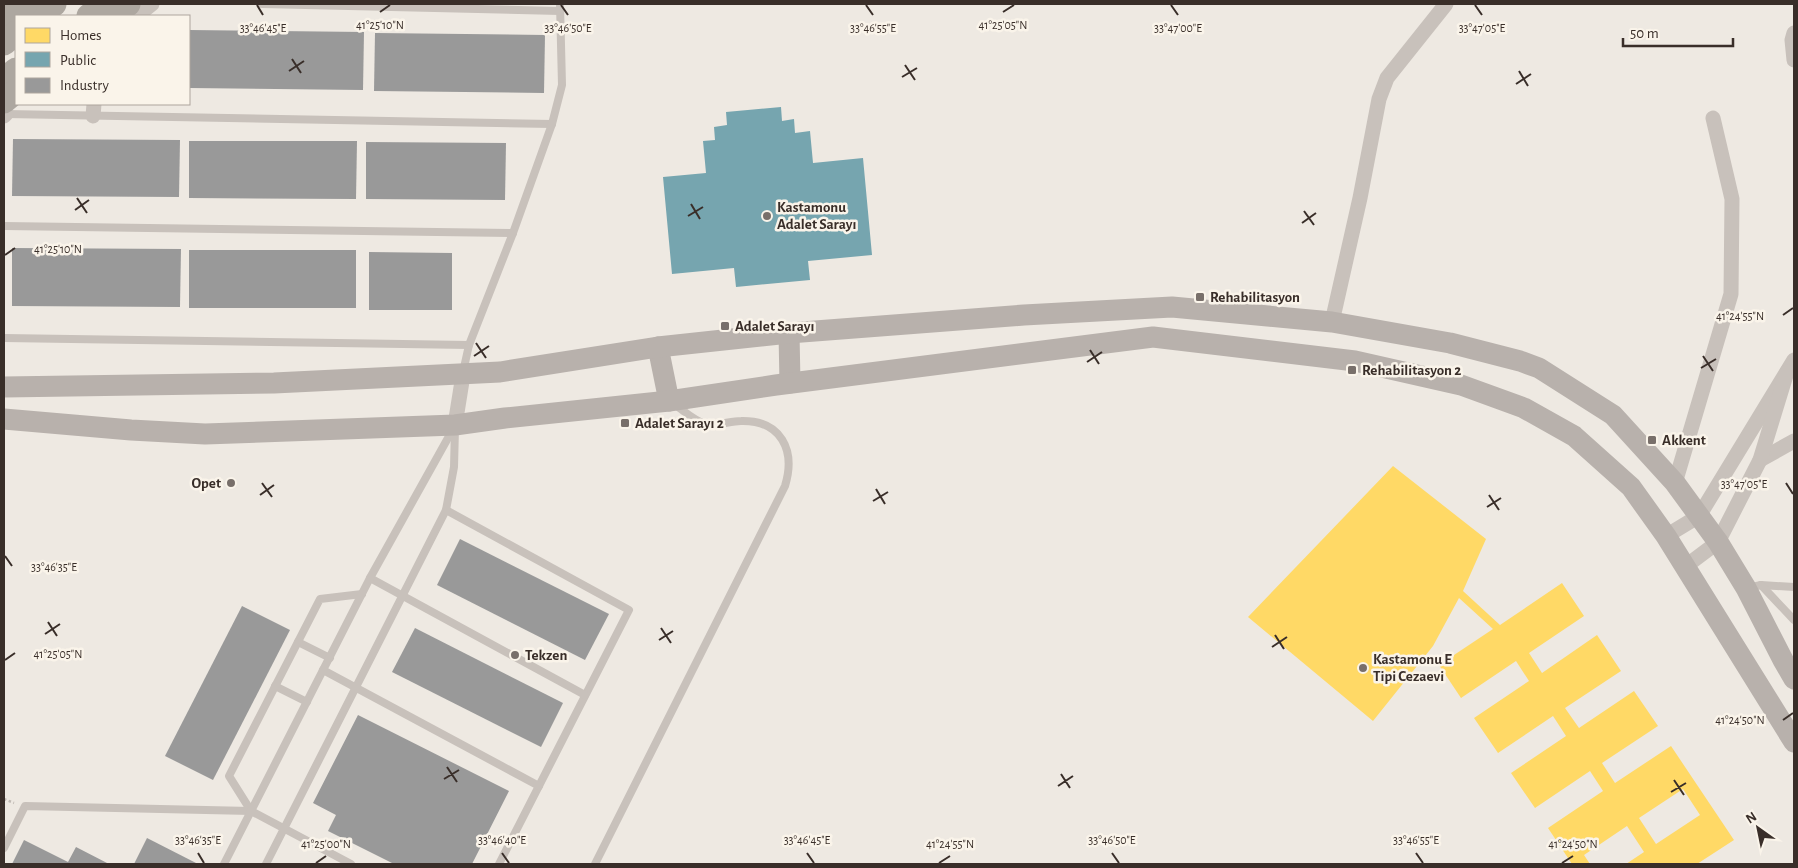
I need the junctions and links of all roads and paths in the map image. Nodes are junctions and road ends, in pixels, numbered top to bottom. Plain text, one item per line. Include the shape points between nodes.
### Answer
1 (25, 4) edge
2 (54, 4) edge
3 (152, 4) edge
4 (262, 4) edge
5 (1446, 4) edge
6 (560, 7) edge
7 (123, 8) edge
8 (39, 15) edge
9 (93, 15) edge
10 (4, 20) edge
11 (1794, 33) edge
12 (15, 34) edge
13 (4, 43) edge
14 (1794, 60) edge
15 (15, 71) edge
16 (4, 80) edge
17 (15, 93) edge
18 (4, 110) edge
19 (94, 110) edge
20 (1714, 118) dead end
21 (552, 124) junction
22 (4, 226) edge
23 (513, 233) junction
24 (1332, 322) junction
25 (789, 333) junction
26 (4, 338) edge
27 (469, 345) junction
28 (658, 347) junction
29 (1791, 366) edge
30 (463, 375) junction
31 (790, 383) junction
32 (4, 386) edge
33 (669, 400) junction
34 (4, 419) edge
35 (455, 425) junction
36 (1794, 441) edge
37 (1760, 460) junction
38 (1675, 483) junction
39 (446, 510) junction
40 (1699, 516) junction
41 (1666, 536) junction
42 (1718, 542) junction
43 (1686, 566) junction
44 (370, 578) junction
45 (1754, 586) junction
46 (1794, 588) edge
47 (362, 594) junction
48 (403, 595) junction
49 (1794, 620) edge
50 (298, 642) junction
51 (330, 658) junction
52 (323, 670) junction
53 (1794, 679) edge
54 (275, 686) junction
55 (356, 687) junction
56 (586, 695) junction
57 (307, 702) junction
58 (1794, 742) edge
59 (539, 786) junction
60 (251, 811) junction
61 (284, 828) junction
62 (4, 848) edge
63 (224, 864) edge
64 (266, 864) edge
65 (350, 864) edge
66 (499, 864) edge
67 (595, 864) edge

1 - 10 highway
2 - 8 highway
3 - 7 street
4 - 6 lane
5 - 24 street via 1387,78 1378,99
6 - 21 lane via 562,84
7 - 9 highway
11 - 14 street
12 - 13 highway
15 - 16 highway
17 - 18 highway
18 - 19 lane
19 - 21 lane
20 - 38 street via 1732,199 1731,294
21 - 23 lane
22 - 23 lane
23 - 27 lane
24 - 25 main road via 1172,307
24 - 38 main road via 1450,343 1539,368 1613,415
25 - 28 main road
25 - 31 main road
26 - 27 lane
27 - 30 lane
28 - 30 main road
28 - 33 main road
29 - 37 street
29 - 40 street
30 - 32 main road
30 - 35 street
31 - 33 main road
31 - 41 main road via 1154,337 1356,360 1461,385 1524,408 1574,436 1631,487
33 - 35 main road
33 - 67 lane via 708,425 752,421 775,430 787,449 789,474
34 - 35 main road via 205,434
35 - 39 lane via 454,467
35 - 44 lane
36 - 37 street
37 - 42 street
38 - 40 main road
39 - 48 lane
39 - 56 lane via 629,610
40 - 41 street
40 - 42 main road
41 - 43 main road
42 - 43 street
42 - 45 main road
43 - 58 main road
44 - 47 lane
44 - 48 lane
45 - 46 lane
45 - 49 lane
45 - 53 main road via 1783,660
47 - 50 lane via 320,599
47 - 51 lane
48 - 55 lane
48 - 56 lane
50 - 51 lane
50 - 54 lane
51 - 52 lane
52 - 55 lane
52 - 57 lane
54 - 57 lane
54 - 60 lane via 230,776
55 - 59 lane
55 - 61 lane
56 - 59 lane
57 - 60 lane
59 - 66 lane
60 - 61 lane
60 - 62 lane via 25,806
60 - 63 lane
61 - 64 lane
61 - 65 lane

